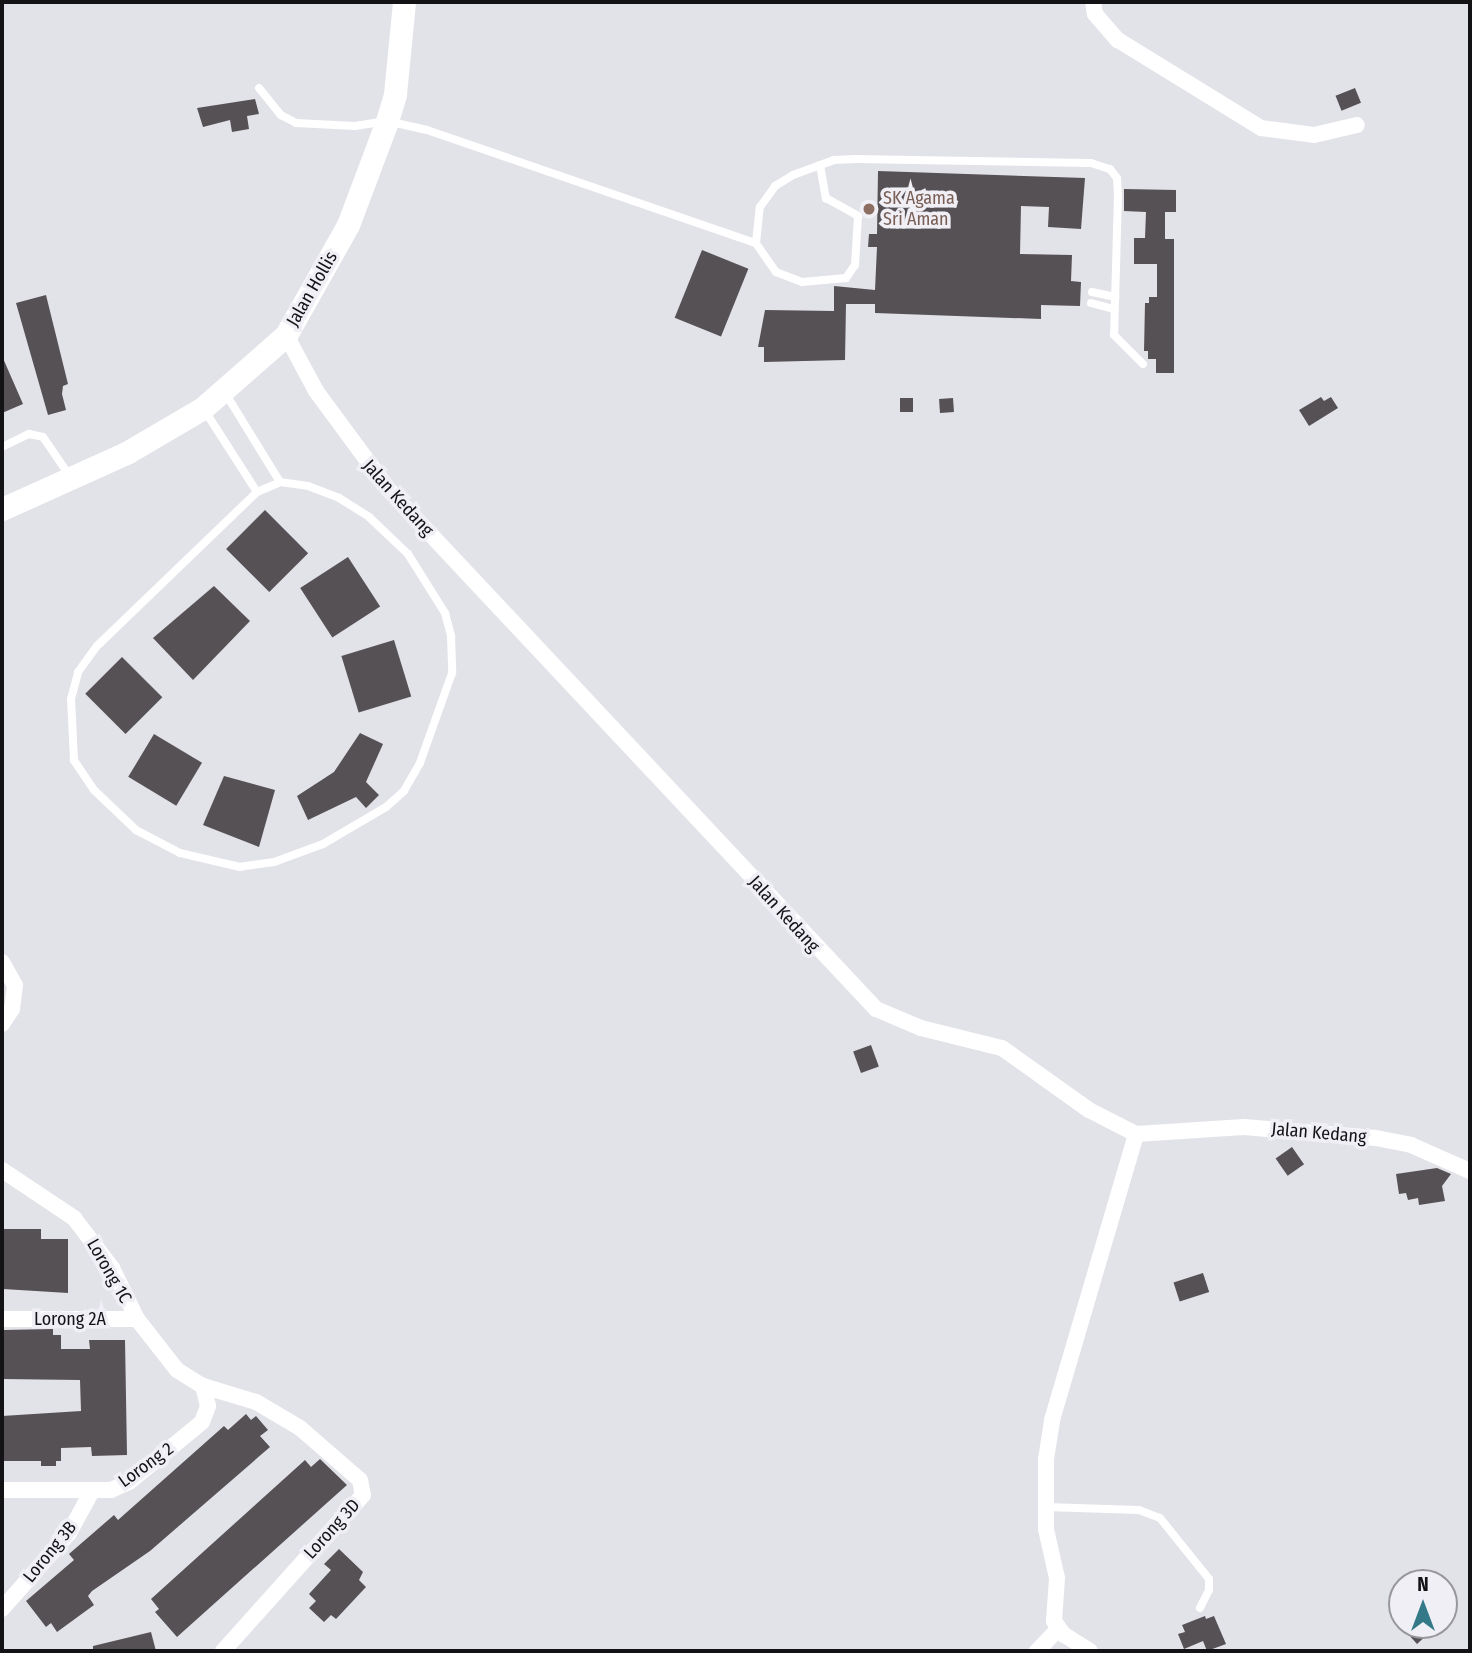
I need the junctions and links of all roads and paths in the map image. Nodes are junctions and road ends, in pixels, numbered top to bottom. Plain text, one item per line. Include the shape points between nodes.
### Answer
1 (404, 2) edge
2 (1093, 2) edge
3 (259, 88) dead end
4 (387, 121) junction
5 (1357, 125) dead end
6 (820, 165) junction
7 (756, 243) junction
8 (1092, 292) dead end
9 (1115, 296) junction
10 (1091, 303) dead end
11 (1114, 309) junction
12 (286, 335) junction
13 (1143, 364) dead end
14 (224, 391) junction
15 (203, 408) junction
16 (2, 447) edge
17 (71, 477) junction
18 (280, 482) junction
19 (257, 492) junction
20 (2, 509) edge
21 (2, 962) edge
22 (2, 1024) edge
23 (1136, 1134) junction
24 (2, 1170) edge
25 (1470, 1171) edge
26 (137, 1319) junction
27 (2, 1320) edge
28 (203, 1385) junction
29 (2, 1490) edge
30 (92, 1491) junction
31 (1046, 1507) junction
32 (1200, 1608) dead end
33 (2, 1609) edge
34 (1058, 1629) junction
35 (223, 1651) edge
36 (1037, 1651) edge
37 (1090, 1651) edge

1 - 4 main road, Jalan Hollis via 395,94
2 - 5 street via 1095,13 1118,40 1261,128 1314,135
3 - 4 lane via 281,115 296,123 355,126
4 - 7 lane via 428,130
4 - 12 main road, Jalan Hollis via 348,225
6 - 7 lane via 783,180 766,196 760,207
6 - 7 lane via 826,198 858,216 851,275 839,281 802,282 776,272
6 - 9 lane via 855,159 1102,164 1114,173 1118,185
8 - 9 lane
9 - 11 lane
10 - 11 lane
11 - 13 lane via 1118,341
12 - 14 main road, Jalan Hollis
12 - 23 street, Jalan Kedang via 316,391 389,490 876,1009 921,1028 1002,1048 1089,1110
14 - 15 main road, Jalan Hollis
14 - 18 lane
15 - 17 main road, Jalan Hollis via 128,452
15 - 19 lane
16 - 17 lane via 29,434 43,437
17 - 20 main road, Jalan Hollis
18 - 19 lane
18 - 19 lane via 308,486 369,517 408,554 434,593 451,636 453,673 420,763 404,791 386,807 323,844 274,862 240,867 180,852 136,830 94,790 75,761 71,699 78,672 97,646
21 - 22 street via 15,985 12,1009
23 - 25 street, Jalan Kedang via 1244,1127 1376,1138 1421,1148
23 - 31 street via 1052,1420
24 - 26 street, Lorong 1C via 75,1217 112,1268
26 - 27 street, Lorong 2A
26 - 28 street, Lorong 1C via 177,1370
28 - 30 street, Lorong 2 via 208,1406 202,1422 129,1482
28 - 35 street, Lorong 3D via 256,1402 299,1428 345,1463 360,1480 363,1495
29 - 30 street, Lorong 2
30 - 33 street, Lorong 3B via 69,1533
31 - 32 lane via 1139,1510 1160,1518 1209,1579
31 - 34 street via 1047,1542 1057,1578 1053,1613
34 - 36 street
34 - 37 street

